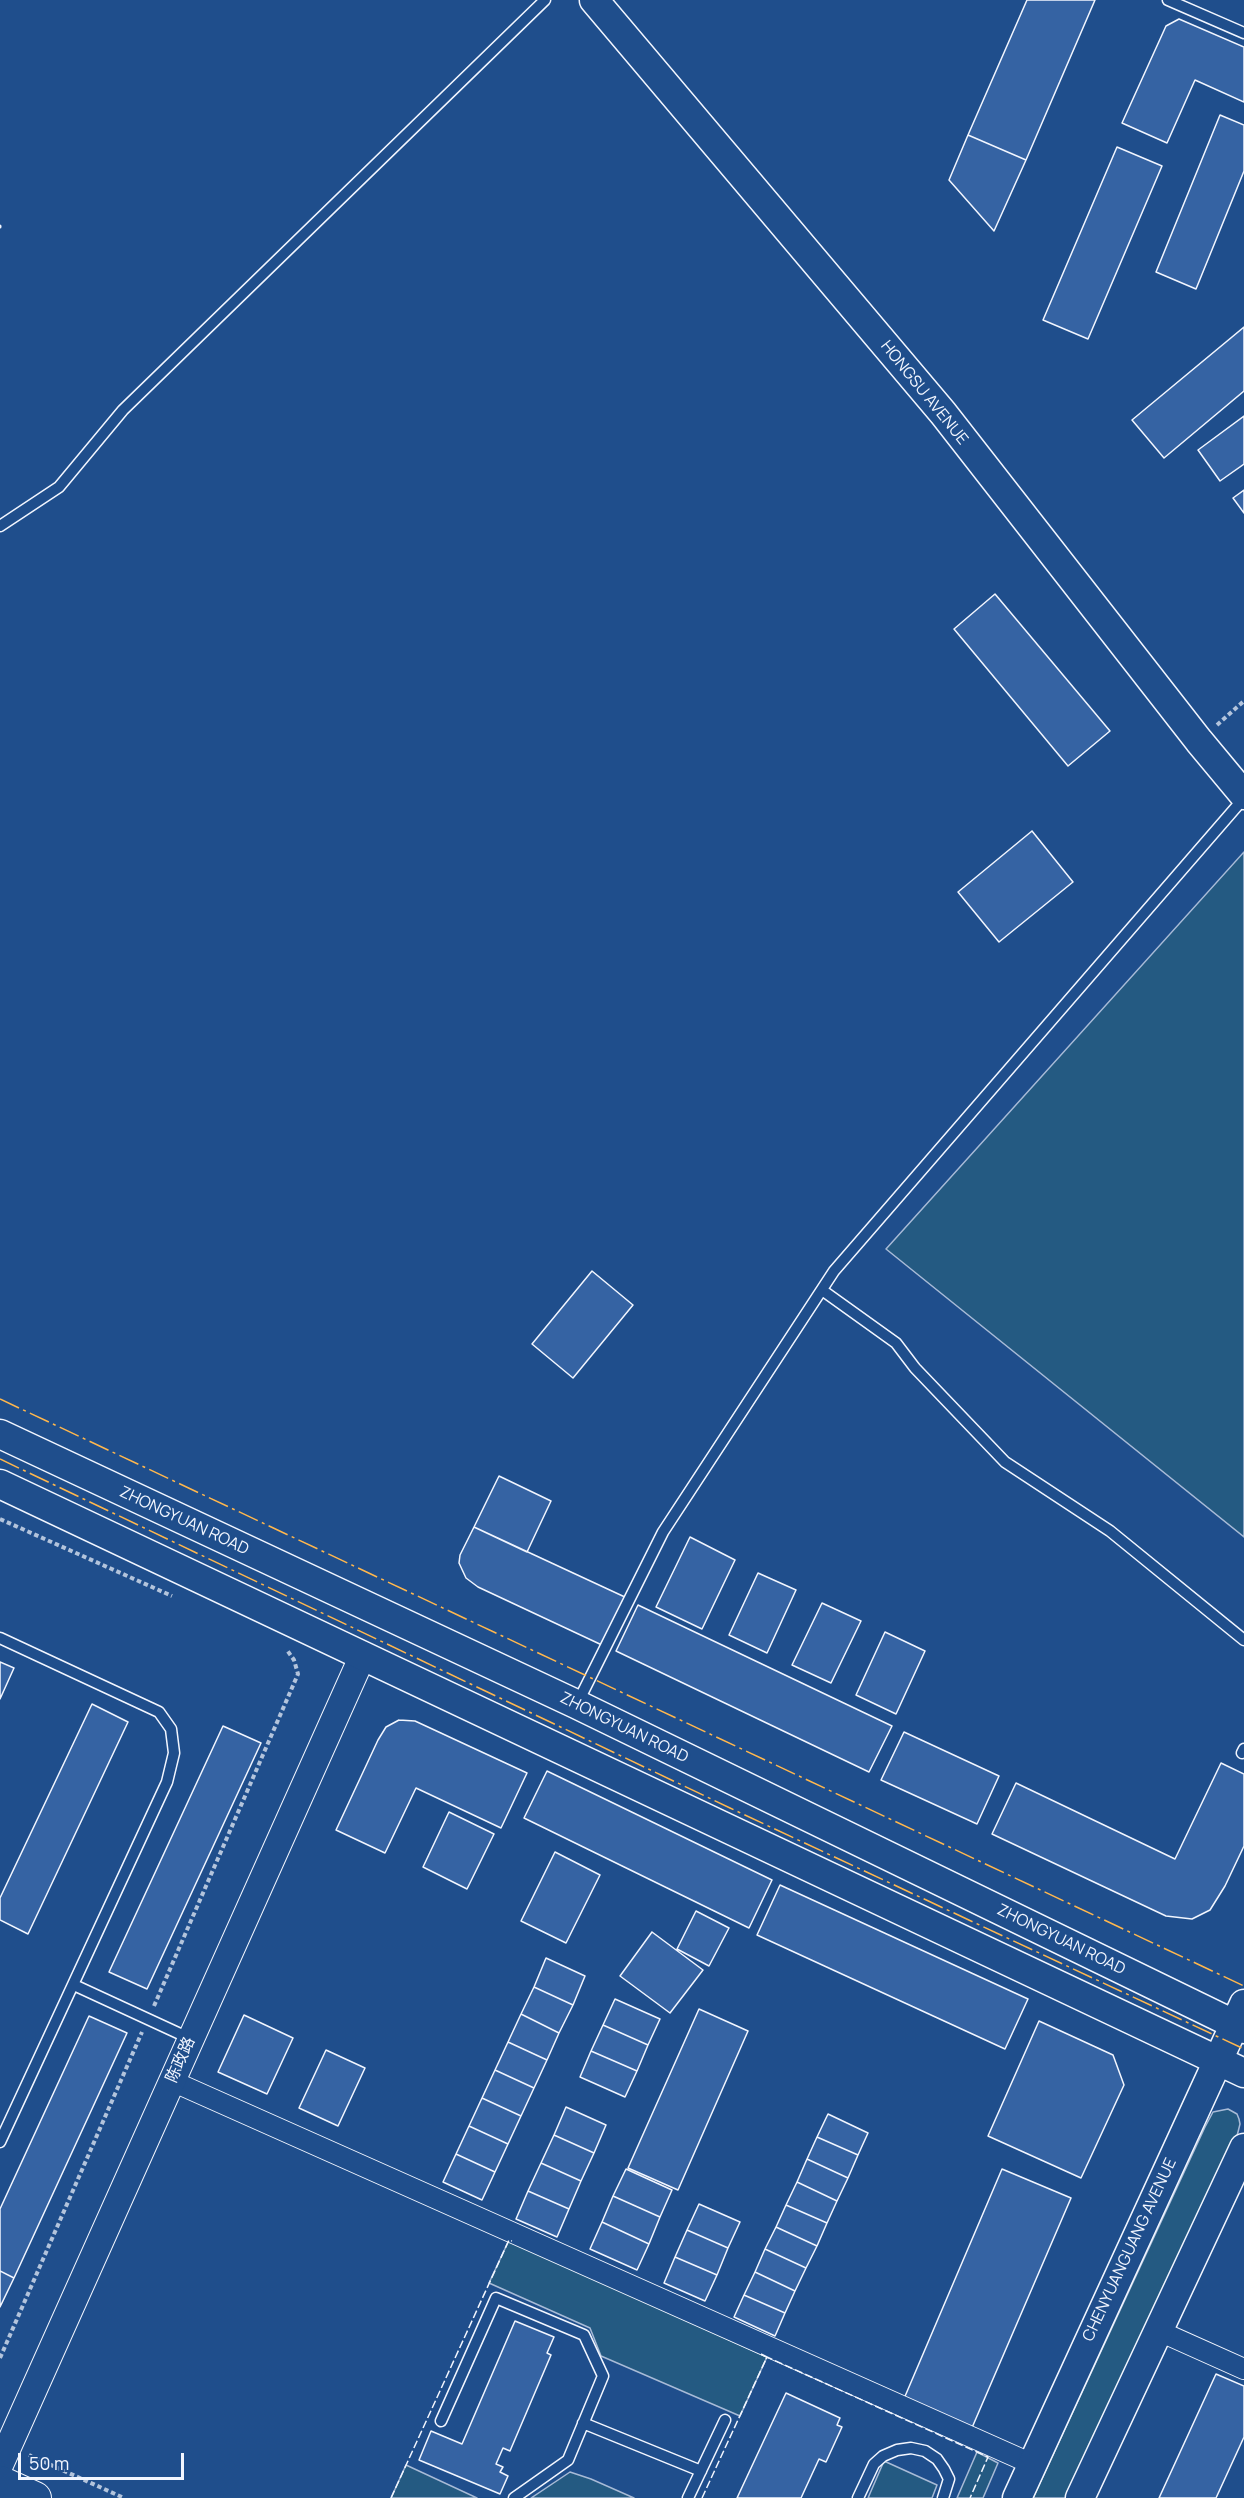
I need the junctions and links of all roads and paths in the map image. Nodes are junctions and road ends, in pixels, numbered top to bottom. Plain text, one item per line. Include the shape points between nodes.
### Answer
1 (545, 0) edge
2 (594, 0) edge
3 (1168, 0) edge
4 (1244, 33) edge
5 (0, 526) edge
6 (1244, 701) edge
7 (1199, 741) junction
8 (1244, 796) edge
9 (822, 1290) junction
10 (0, 1434) edge
11 (0, 1484) edge
12 (0, 1519) edge
13 (181, 1600) dead end
14 (0, 1638) edge
15 (1244, 1640) edge
16 (283, 1647) dead end
17 (363, 1655) junction
18 (576, 1704) junction
19 (74, 1985) junction
20 (148, 2019) junction
21 (1241, 2019) edge
22 (191, 2039) junction
23 (1216, 2061) junction
24 (1244, 2073) edge
25 (172, 2081) junction
26 (0, 2142) edge
27 (1244, 2148) edge
28 (1157, 2330) junction
29 (0, 2358) edge
30 (1244, 2369) edge
31 (725, 2420) dead end
32 (441, 2421) dead end
33 (584, 2423) junction
34 (4, 2455) edge
35 (1032, 2464) junction
36 (701, 2471) junction
37 (0, 2482) edge
38 (35, 2498) edge
39 (124, 2498) edge
40 (514, 2498) edge
41 (688, 2498) edge
42 (858, 2498) edge
43 (943, 2498) edge
44 (1017, 2498) edge
45 (1080, 2498) edge

1 - 5 lane via 123,410 59,487
2 - 7 main road, HONGSU AVENUE via 943,413
3 - 4 lane
6 - 7 path
7 - 8 main road, HONGSU AVENUE
8 - 9 lane via 834,1271
9 - 15 lane via 896,1343 1005,1462 1110,1531
9 - 18 lane via 663,1532
10 - 18 main road, ZHONGYUAN ROAD
11 - 17 main road
12 - 13 path
14 - 19 lane via 159,1712 171,1729 174,1753 167,1782
16 - 20 path via 289,1651 298,1674
17 - 22 street, 陈政路
17 - 23 main road
18 - 21 main road, ZHONGYUAN ROAD
19 - 20 lane
19 - 26 lane
20 - 22 lane
20 - 29 path
21 - 23 main road, CHENYUANGUANG AVENUE
22 - 25 street, 陈政路
23 - 24 main road
23 - 35 main road, CHENYUANGUANG AVENUE
25 - 34 street, 陈政路
25 - 35 street
27 - 28 main road
28 - 30 street
28 - 45 main road
31 - 36 lane
32 - 33 lane via 496,2298 584,2335 603,2376
33 - 36 lane
33 - 40 lane via 568,2460
34 - 39 path
35 - 44 main road, CHENYUANGUANG AVENUE
36 - 41 lane
37 - 38 main road
42 - 43 lane via 874,2464 883,2456 911,2448 925,2451 945,2469 949,2479

